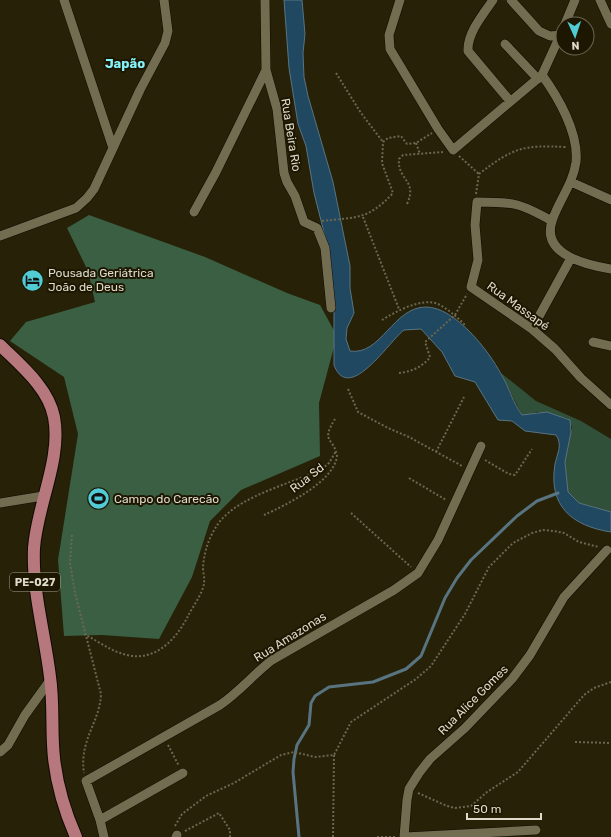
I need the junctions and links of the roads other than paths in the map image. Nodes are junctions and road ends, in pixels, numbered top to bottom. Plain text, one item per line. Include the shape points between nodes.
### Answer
1 (64, 0) edge
2 (164, 0) edge
3 (265, 0) edge
4 (400, 0) edge
5 (493, 0) edge
6 (511, 0) edge
7 (575, 0) edge
8 (600, 0) edge
9 (568, 16) edge
10 (611, 24) edge
11 (555, 34) edge
12 (505, 44) dead end
13 (555, 46) edge
14 (266, 70) junction
15 (540, 77) junction
16 (510, 101) junction
17 (114, 148) junction
18 (571, 182) junction
19 (611, 200) edge
20 (194, 212) dead end
21 (552, 221) junction
22 (0, 236) edge
23 (572, 258) junction
24 (611, 270) edge
25 (331, 308) dead end
26 (532, 329) junction
27 (593, 342) dead end
28 (0, 345) edge
29 (611, 346) edge
30 (611, 405) edge
31 (482, 446) dead end
32 (43, 496) junction
33 (0, 503) edge
34 (608, 550) road end
35 (51, 678) junction
36 (0, 752) edge
37 (183, 773) road end
38 (100, 820) junction
39 (536, 830) dead end
40 (76, 837) edge
41 (104, 837) edge
42 (405, 837) edge

1 - 17 street
2 - 17 street via 168,31 165,43
3 - 14 street, Rua Beira Rio
4 - 16 street via 389,36 390,49 453,150
5 - 16 street via 479,20 468,51
6 - 11 street via 539,31 550,36
7 - 9 street
8 - 10 street
12 - 15 street
13 - 15 street
14 - 20 street
14 - 25 street, Rua Beira Rio via 277,110 281,156 287,182 304,222 317,228 325,248
15 - 16 street
15 - 18 street via 564,112 575,149 576,160
17 - 22 street via 94,189 82,203 68,211
18 - 19 street
18 - 21 street
21 - 23 street via 550,230 553,244
21 - 26 street, Rua Massapé via 515,203 477,202 475,225 478,260 471,287
23 - 24 street
23 - 26 street
26 - 30 street, Rua Massapé
27 - 29 street
28 - 32 main road, PE-027 via 37,384 48,400 54,416 56,435 53,459
31 - 38 street, Rua Amazonas via 435,545 418,573 394,590 272,660 232,697 86,781
32 - 33 street
32 - 35 main road, PE-027 via 36,528 34,574
34 - 42 street, Rua Alice Gomes via 564,596 530,655 512,679 465,728 430,759 409,789 405,810
35 - 36 street via 8,745
35 - 40 main road, PE-027 via 56,776 62,802
37 - 38 street
38 - 41 street
39 - 42 street

